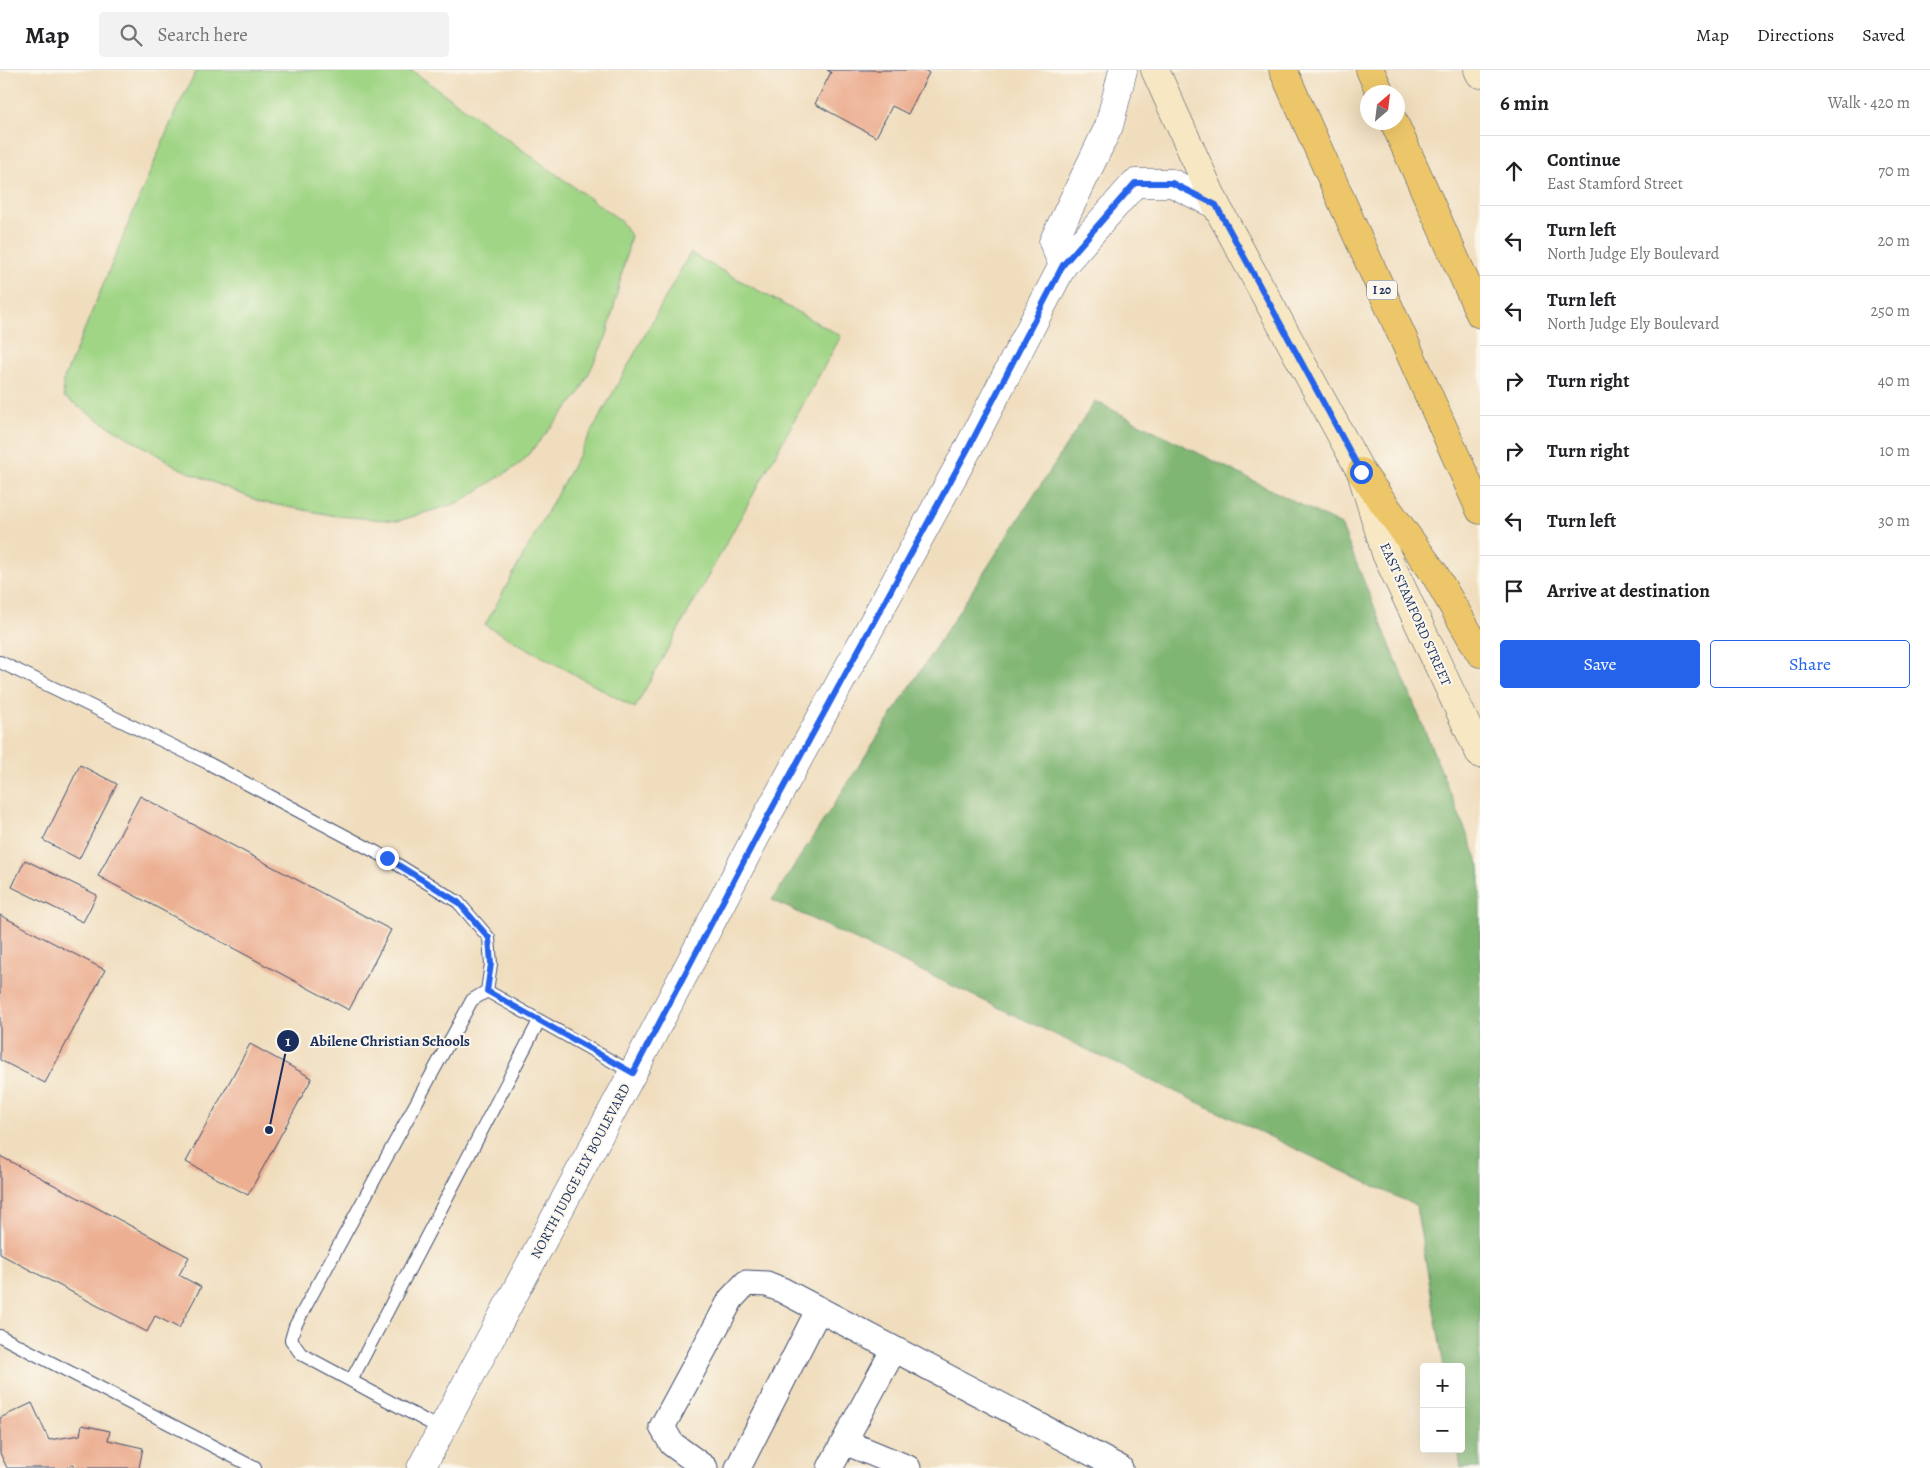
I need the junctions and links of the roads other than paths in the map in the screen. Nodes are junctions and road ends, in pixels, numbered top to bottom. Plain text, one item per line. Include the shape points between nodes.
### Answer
1 (1123, 70) edge
2 (1155, 70) edge
3 (1283, 70) edge
4 (1370, 70) edge
5 (1478, 70) edge
6 (1480, 74) edge
7 (1377, 85) edge
8 (1398, 130) edge
9 (1216, 205) junction
10 (1063, 265) junction
11 (1480, 314) edge
12 (1361, 472) junction
13 (1480, 510) edge
14 (1480, 653) edge
15 (0, 662) edge
16 (1480, 754) edge
17 (487, 991) junction
18 (539, 1022) junction
19 (633, 1073) junction
20 (819, 1309) junction
21 (0, 1336) edge
22 (894, 1349) junction
23 (351, 1381) junction
24 (441, 1430) junction
25 (844, 1442) junction
26 (255, 1468) edge
27 (421, 1468) edge
28 (705, 1468) edge
29 (738, 1468) edge
30 (830, 1468) edge
31 (908, 1468) edge
32 (1120, 1468) edge

1 - 10 street via 1109,126 1053,242
2 - 9 main road, EAST STAMFORD STREET
3 - 13 highway, I 20
4 - 7 highway
5 - 6 main road
8 - 11 highway
9 - 10 street, NORTH JUDGE ELY BOULEVARD via 1172,183 1135,183
9 - 12 main road, EAST STAMFORD STREET
10 - 19 street, NORTH JUDGE ELY BOULEVARD via 969,447 756,838
12 - 14 highway via 1434,573
12 - 16 main road, EAST STAMFORD STREET via 1386,554
15 - 17 lane via 206,762 387,858 458,902 489,938 491,964
17 - 18 lane
17 - 23 lane via 472,1000 295,1326 291,1340 301,1354
18 - 19 lane
18 - 23 lane
19 - 24 street, NORTH JUDGE ELY BOULEVARD
20 - 22 street
20 - 28 street via 767,1284 746,1283 731,1299 662,1427 672,1444
20 - 29 street
21 - 26 lane
22 - 25 street
22 - 32 street
23 - 24 lane
24 - 27 street, NORTH JUDGE ELY BOULEVARD
25 - 30 street
25 - 31 street

